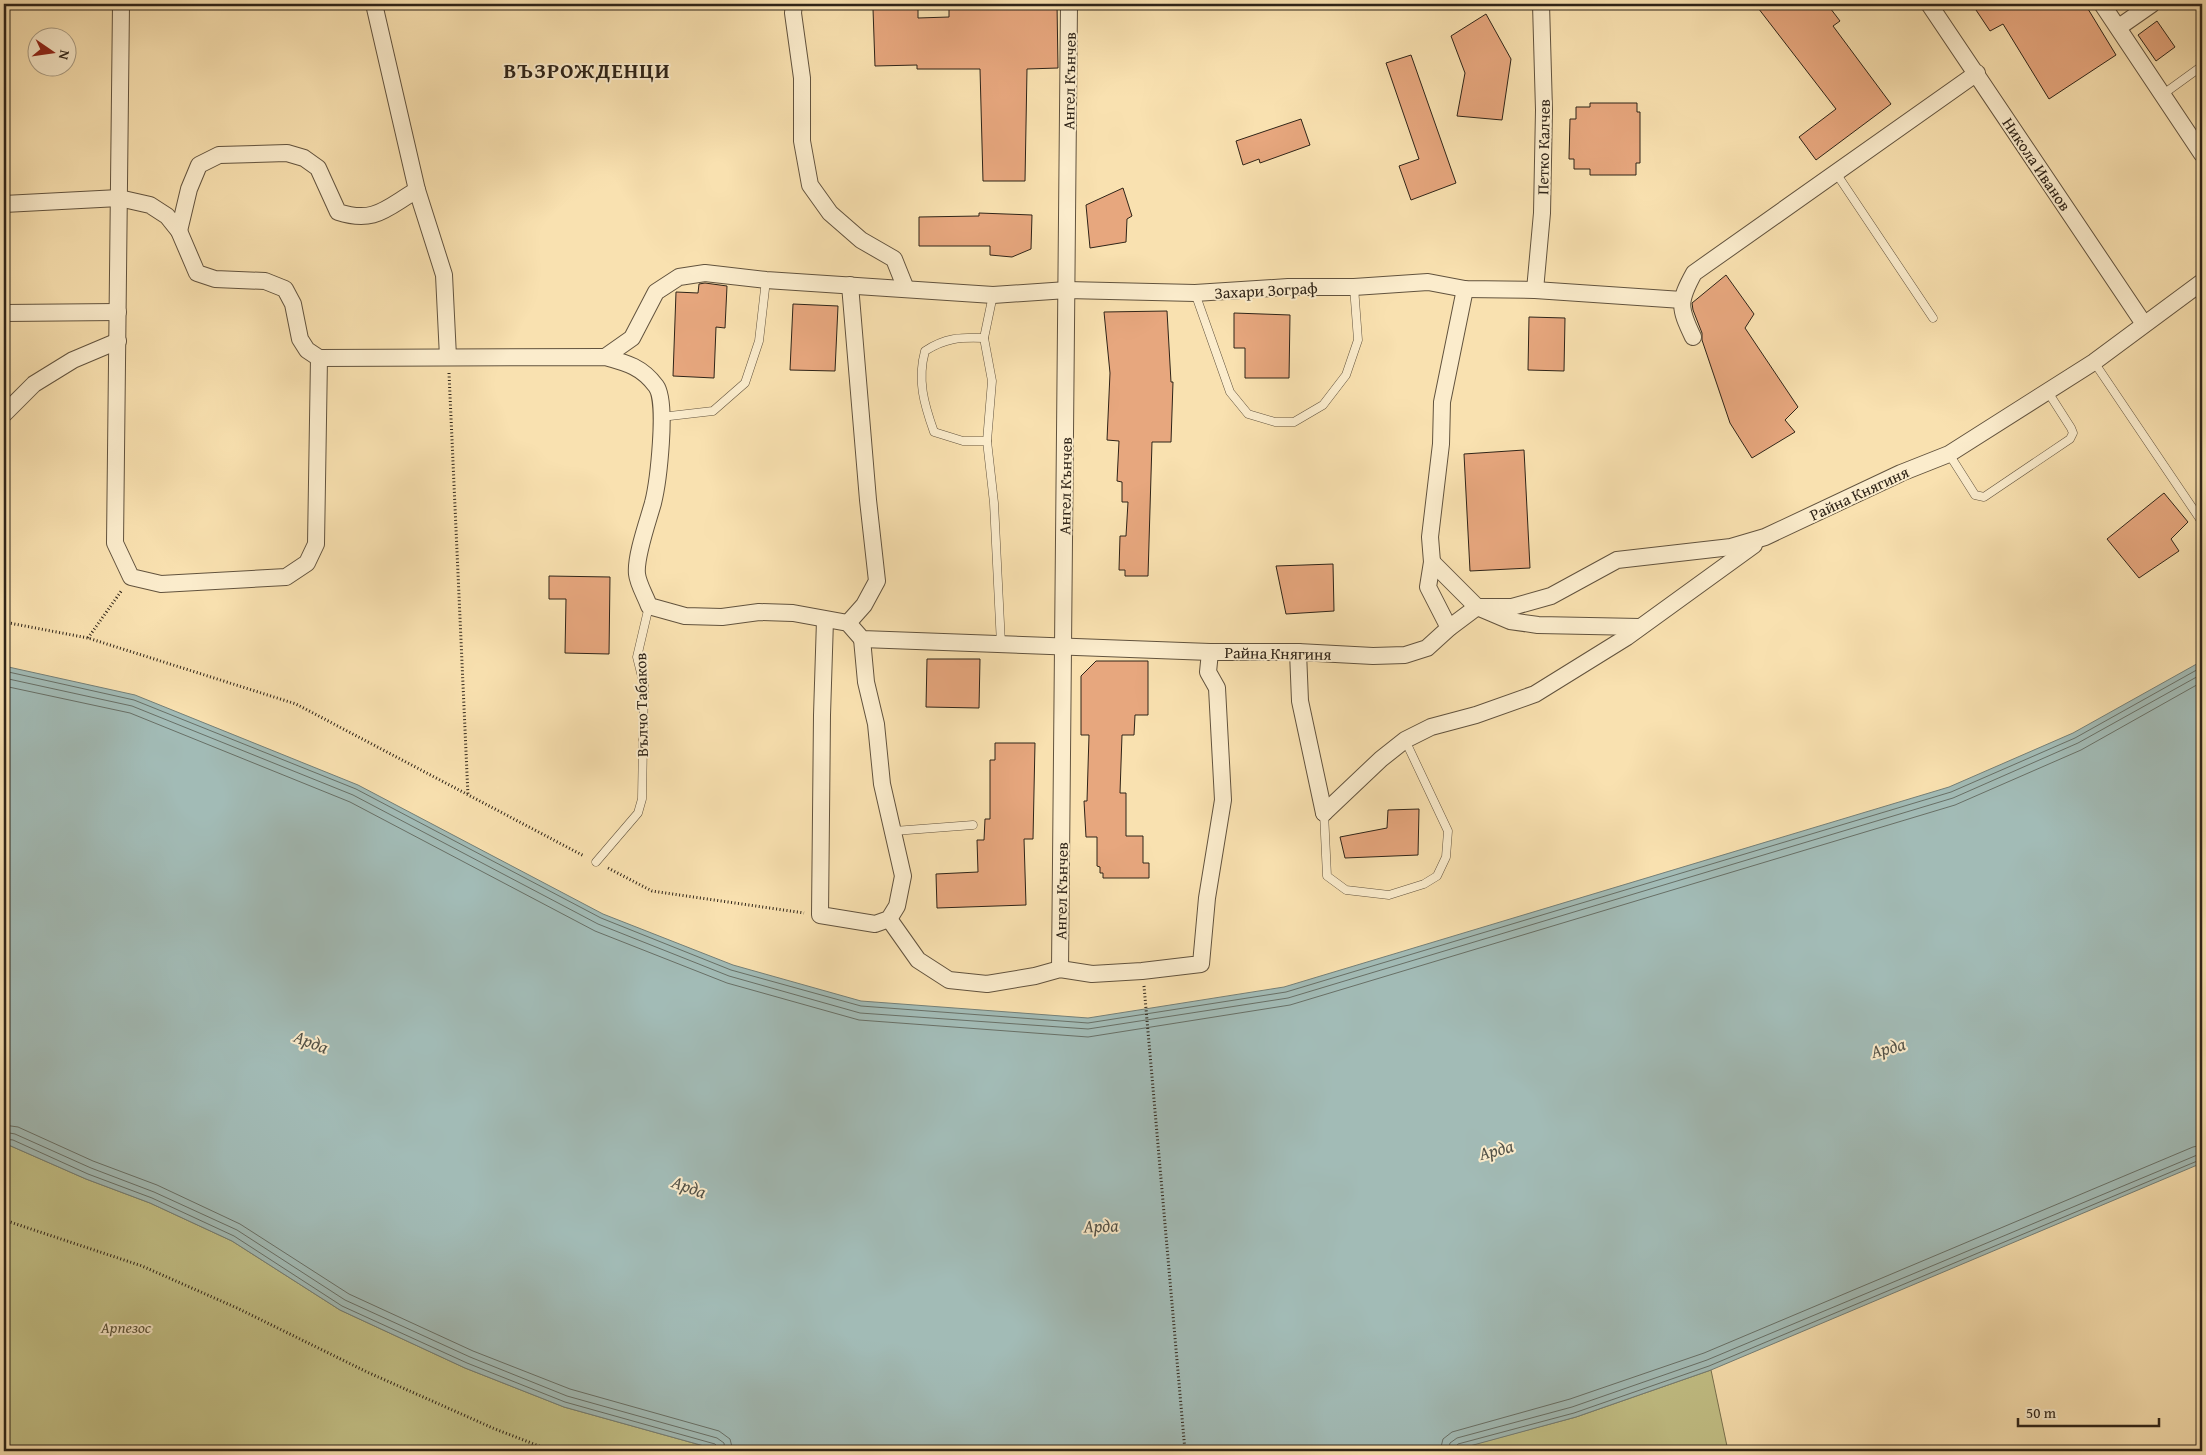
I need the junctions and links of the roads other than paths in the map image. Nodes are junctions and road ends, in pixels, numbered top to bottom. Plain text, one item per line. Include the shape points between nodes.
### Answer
1 (120, 4) edge
2 (374, 4) edge
3 (794, 4) edge
4 (1069, 4) edge
5 (1541, 4) edge
6 (1929, 4) edge
7 (2102, 4) edge
8 (2152, 4) edge
9 (2118, 27) junction
10 (2202, 66) edge
11 (1978, 74) junction
12 (2162, 95) junction
13 (2202, 154) edge
14 (1836, 173) junction
15 (416, 190) junction
16 (119, 198) junction
17 (4, 204) edge
18 (179, 231) junction
19 (766, 280) junction
20 (2202, 282) edge
21 (850, 285) junction
22 (1354, 287) junction
23 (906, 289) junction
24 (1465, 289) junction
25 (1066, 290) junction
26 (1535, 290) junction
27 (1196, 293) junction
28 (993, 295) junction
29 (1682, 300) junction
30 (118, 312) junction
31 (4, 313) edge
32 (1933, 318) dead end
33 (2144, 324) junction
34 (1693, 337) dead end
35 (984, 338) junction
36 (118, 341) junction
37 (448, 357) junction
38 (605, 357) junction
39 (319, 358) junction
40 (2094, 362) junction
41 (2048, 392) junction
42 (4, 414) edge
43 (661, 417) junction
44 (987, 441) junction
45 (1949, 454) junction
46 (2202, 522) edge
47 (1765, 537) junction
48 (1432, 562) junction
49 (649, 606) junction
50 (1477, 607) junction
51 (825, 620) junction
52 (848, 623) junction
53 (1640, 627) junction
54 (1449, 628) junction
55 (862, 639) junction
56 (1001, 644) junction
57 (1063, 645) junction
58 (1210, 652) junction
59 (1298, 652) junction
60 (1405, 740) junction
61 (1324, 814) junction
62 (973, 824) dead end
63 (894, 831) junction
64 (596, 862) road end
65 (889, 919) junction
66 (1060, 969) junction

1 - 16 street
2 - 15 street
3 - 23 street via 802,78 802,141 810,185 830,213 862,240 894,258
4 - 25 street, Ангел Кънчев
5 - 26 street, Петко Калчев via 1542,213
6 - 11 street, Никола Иванов
7 - 9 street
8 - 9 street
9 - 12 street
10 - 12 lane
11 - 14 street
11 - 33 street, Никола Иванов
12 - 13 street
14 - 29 street via 1694,273
14 - 32 lane
15 - 18 street via 372,217 353,217 338,212 318,168 304,158 287,153 219,155 199,165 189,189
15 - 37 street via 444,275
16 - 17 street
16 - 18 street via 150,205 167,216
16 - 30 street
18 - 39 street via 198,273 215,279 265,281 285,289 293,304 300,339 307,350
19 - 21 street, Захари Зограф
19 - 38 street, Захари Зограф via 705,272 679,277 656,292 632,338
19 - 43 lane via 759,341 745,383 713,411
20 - 33 street, Райна Княгиня
21 - 23 street, Захари Зограф
21 - 52 street via 877,581 864,606
22 - 24 street, Захари Зограф via 1428,282
22 - 27 street, Захари Зограф via 1288,286
22 - 27 lane via 1358,340 1346,375 1323,405 1294,422 1275,422 1248,414 1230,392
23 - 28 street, Захари Зограф
24 - 26 street, Захари Зограф
24 - 48 street via 1442,402 1441,444 1430,537
25 - 27 street, Захари Зограф
25 - 28 street, Захари Зограф
25 - 57 street, Ангел Кънчев
26 - 29 street, Захари Зограф
28 - 35 lane
29 - 34 street via 1682,314
30 - 31 street
30 - 36 street
33 - 40 street, Райна Княгиня
35 - 44 lane via 992,382
35 - 44 lane via 938,342 925,351 921,387 934,432 963,441
36 - 39 street via 115,543 131,577 161,584 286,577 307,563 316,544
36 - 42 street via 73,360 34,384
37 - 38 street
37 - 39 street
38 - 43 street via 634,364 658,387
40 - 41 street, Райна Княгиня
40 - 46 lane
41 - 45 street, Райна Княгиня
41 - 45 lane via 2071,428 2070,439 1984,497 1975,495
43 - 49 street via 660,460 637,574
44 - 56 lane via 994,503
45 - 47 street, Райна Княгиня
47 - 50 street, Райна Княгиня via 1731,547 1617,560 1551,596 1512,607
47 - 53 street
48 - 50 street
48 - 54 street via 1428,587
49 - 51 street via 685,616 722,617 759,612 793,613
49 - 64 lane, Вълчо Табаков via 637,657 644,685 642,799 638,813
50 - 53 street via 1510,621 1538,625
50 - 54 street, Райна Княгиня
51 - 52 street
51 - 65 street via 820,915 875,924
52 - 55 street
53 - 60 street via 1535,694 1431,727
54 - 59 street, Райна Княгиня via 1427,648 1405,655
55 - 56 street, Райна Княгиня
55 - 63 street via 882,784
56 - 57 street, Райна Княгиня
57 - 58 street, Райна Княгиня
57 - 66 street, Ангел Кънчев
58 - 59 street, Райна Княгиня
58 - 66 street via 1208,672 1217,688 1223,800 1201,964 1092,974
59 - 61 street via 1300,702
60 - 61 street
60 - 61 lane via 1448,831 1446,857 1437,876 1424,884 1389,895 1346,890 1326,876
62 - 63 lane
63 - 65 street via 903,876 897,906
65 - 66 street via 918,960 950,980 987,984

